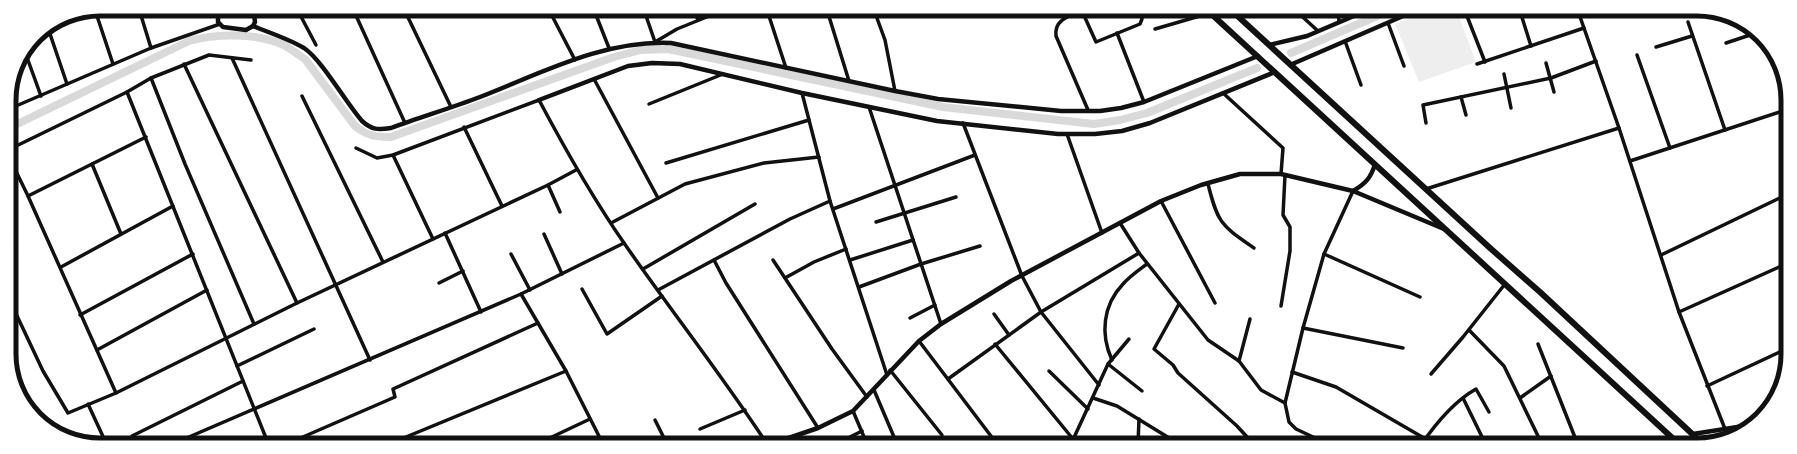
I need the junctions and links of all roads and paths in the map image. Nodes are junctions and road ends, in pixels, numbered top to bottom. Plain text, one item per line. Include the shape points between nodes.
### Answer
1 (97, 16) edge
2 (141, 16) edge
3 (218, 16) edge
4 (255, 16) edge
5 (301, 16) edge
6 (356, 16) edge
7 (407, 16) edge
8 (552, 16) edge
9 (596, 16) edge
10 (646, 16) edge
11 (696, 16) edge
12 (708, 16) edge
13 (769, 16) edge
14 (829, 16) edge
15 (876, 16) edge
16 (1070, 16) edge
17 (1085, 16) edge
18 (1141, 16) edge
19 (1194, 16) edge
20 (1215, 16) edge
21 (1237, 16) edge
22 (1302, 16) edge
23 (1338, 16) edge
24 (1354, 16) edge
25 (1404, 16) edge
26 (1467, 16) edge
27 (1522, 16) edge
28 (1580, 16) edge
29 (698, 20) junction
30 (1339, 22) junction
31 (1688, 22) dead end
32 (1388, 23) junction
33 (220, 24) junction
34 (253, 26) junction
35 (1584, 28) junction
36 (1154, 29) dead end
37 (1318, 31) junction
38 (50, 33) edge
39 (1117, 34) junction
40 (1750, 35) edge
41 (1692, 36) junction
42 (1345, 41) junction
43 (655, 42) junction
44 (1726, 43) dead end
45 (316, 45) dead end
46 (1269, 46) junction
47 (1531, 46) junction
48 (1656, 47) dead end
49 (151, 48) junction
50 (609, 48) junction
51 (1637, 55) dead end
52 (1258, 56) junction
53 (232, 58) junction
54 (27, 59) edge
55 (251, 60) dead end
56 (574, 60) junction
57 (1596, 61) junction
58 (1485, 62) junction
59 (1546, 63) dead end
60 (113, 64) junction
61 (184, 64) junction
62 (1478, 64) dead end
63 (1290, 65) junction
64 (1404, 66) dead end
65 (786, 68) junction
66 (1275, 72) junction
67 (723, 74) junction
68 (1504, 74) dead end
69 (151, 78) junction
70 (594, 78) junction
71 (1551, 78) junction
72 (849, 81) junction
73 (67, 84) junction
74 (1361, 85) dead end
75 (1506, 88) junction
76 (127, 92) junction
77 (895, 92) junction
78 (1554, 92) dead end
79 (802, 93) junction
80 (1223, 93) junction
81 (41, 96) junction
82 (302, 96) dead end
83 (1461, 97) junction
84 (539, 100) junction
85 (1144, 102) junction
86 (649, 104) dead end
87 (16, 106) edge
88 (451, 107) junction
89 (869, 107) junction
90 (1511, 108) dead end
91 (1088, 110) junction
92 (1781, 112) edge
93 (1466, 115) dead end
94 (809, 120) junction
95 (405, 123) junction
96 (1426, 123) dead end
97 (963, 124) junction
98 (464, 127) junction
99 (1619, 128) junction
100 (1725, 130) junction
101 (1067, 134) junction
102 (146, 137) junction
103 (16, 147) edge
104 (356, 148) dead end
105 (1670, 148) junction
106 (393, 155) junction
107 (975, 155) junction
108 (819, 157) junction
109 (1630, 161) junction
110 (666, 163) dead end
111 (92, 164) junction
112 (1374, 164) junction
113 (576, 170) junction
114 (16, 171) edge
115 (1283, 175) junction
116 (1208, 184) junction
117 (548, 185) junction
118 (894, 186) junction
119 (1425, 189) junction
120 (1353, 190) junction
121 (28, 196) junction
122 (956, 196) dead end
123 (658, 198) junction
124 (1781, 198) edge
125 (830, 201) junction
126 (1162, 201) junction
127 (755, 204) dead end
128 (173, 206) junction
129 (502, 206) junction
130 (833, 209) junction
131 (560, 212) dead end
132 (903, 212) junction
133 (876, 222) dead end
134 (611, 223) junction
135 (1120, 223) junction
136 (1446, 230) junction
137 (446, 233) junction
138 (1102, 233) junction
139 (120, 234) junction
140 (544, 234) dead end
141 (433, 239) junction
142 (913, 240) junction
143 (624, 243) junction
144 (980, 246) dead end
145 (1254, 248) dead end
146 (846, 249) junction
147 (1139, 253) junction
148 (193, 254) junction
149 (511, 254) dead end
150 (1324, 254) junction
151 (1661, 255) junction
152 (714, 260) junction
153 (772, 260) dead end
154 (850, 260) junction
155 (383, 262) junction
156 (921, 264) junction
157 (1147, 264) junction
158 (1781, 266) edge
159 (60, 267) junction
160 (643, 269) junction
161 (463, 272) junction
162 (562, 274) junction
163 (1022, 276) junction
164 (785, 278) junction
165 (439, 282) dead end
166 (1505, 284) junction
167 (335, 285) junction
168 (858, 287) junction
169 (582, 289) dead end
170 (207, 290) junction
171 (530, 290) junction
172 (658, 290) junction
173 (521, 294) junction
174 (662, 296) junction
175 (1420, 297) dead end
176 (297, 303) junction
177 (1215, 303) dead end
178 (1179, 304) junction
179 (935, 306) junction
180 (1281, 306) dead end
181 (481, 312) junction
182 (1041, 312) junction
183 (1679, 312) junction
184 (16, 313) edge
185 (994, 314) dead end
186 (80, 315) junction
187 (910, 318) dead end
188 (1250, 319) dead end
189 (538, 323) junction
190 (254, 324) junction
191 (941, 324) junction
192 (1303, 328) junction
193 (314, 329) dead end
194 (1469, 330) junction
195 (1009, 335) junction
196 (226, 338) junction
197 (1129, 339) dead end
198 (919, 341) junction
199 (995, 344) junction
200 (1538, 344) dead end
201 (1403, 348) dead end
202 (97, 350) junction
203 (1781, 351) edge
204 (370, 360) junction
205 (1112, 360) junction
206 (1239, 361) junction
207 (1108, 364) junction
208 (237, 366) junction
209 (890, 370) junction
210 (566, 371) junction
211 (1049, 371) dead end
212 (1292, 372) junction
213 (1431, 374) dead end
214 (887, 375) junction
215 (1551, 376) junction
216 (948, 379) junction
217 (243, 381) junction
218 (1098, 385) junction
219 (1707, 386) junction
220 (874, 390) junction
221 (1142, 391) dead end
222 (116, 393) junction
223 (868, 398) junction
224 (1093, 398) junction
225 (1462, 398) junction
226 (1520, 398) junction
227 (1285, 403) junction
228 (88, 404) junction
229 (254, 409) junction
230 (1088, 409) junction
231 (745, 410) junction
232 (854, 411) junction
233 (1489, 412) dead end
234 (590, 419) junction
235 (1139, 419) junction
236 (655, 420) dead end
237 (1739, 427) edge
238 (818, 428) junction
239 (1725, 429) junction
240 (700, 430) dead end
241 (862, 431) junction
242 (1692, 434) junction
243 (942, 435) dead end
244 (132, 436) dead end
245 (104, 438) edge
246 (187, 438) edge
247 (266, 438) edge
248 (301, 438) edge
249 (404, 438) edge
250 (550, 438) edge
251 (600, 438) edge
252 (665, 438) edge
253 (763, 438) edge
254 (789, 438) edge
255 (848, 438) edge
256 (865, 438) edge
257 (894, 438) edge
258 (992, 438) edge
259 (1073, 438) edge
260 (1074, 438) edge
261 (1138, 438) edge
262 (1169, 438) edge
263 (1248, 438) dead end
264 (1315, 438) edge
265 (1423, 438) edge
266 (1426, 438) edge
267 (1482, 438) edge
268 (1539, 438) dead end
269 (1575, 438) edge
270 (1673, 438) edge
271 (1696, 438) edge

1 - 60 street
2 - 49 street
3 - 33 street
4 - 34 street
5 - 45 street
6 - 95 street
7 - 88 street
8 - 56 street
9 - 50 street
10 - 43 street
11 - 29 street
12 - 29 street
13 - 65 street
14 - 72 street
15 - 77 street via 885,40
16 - 91 street via 1057,24 1056,36
17 - 39 street via 1096,42
18 - 39 street via 1140,24
19 - 36 street
20 - 52 main road
21 - 46 main road
22 - 37 street
23 - 30 street
24 - 30 street
25 - 32 street
26 - 58 street
27 - 47 street
28 - 35 street
29 - 43 street via 677,28
30 - 37 street
31 - 41 street
32 - 42 street
32 - 64 street
33 - 34 street via 223,27 246,30
33 - 49 street
34 - 95 street via 305,49 368,127 377,130
35 - 47 street
35 - 57 street
37 - 46 street
38 - 73 street
39 - 85 street
40 - 44 street
41 - 48 street
41 - 100 street
42 - 63 street
42 - 74 street
43 - 50 street
43 - 65 street via 692,46
46 - 63 main road
47 - 58 street
49 - 60 street
50 - 56 street
51 - 105 street
52 - 66 main road
52 - 85 street
53 - 55 street
53 - 61 street via 209,55
53 - 167 street
54 - 81 street
56 - 88 street
57 - 71 street
57 - 99 street
58 - 62 street
59 - 71 street
60 - 73 street
61 - 69 street
61 - 176 street
63 - 119 main road
65 - 72 street
66 - 80 street
66 - 112 main road
67 - 70 street via 680,64 652,63 628,66
67 - 79 street
67 - 86 street
68 - 75 street
69 - 76 street
69 - 190 street
70 - 84 street
70 - 123 street
71 - 75 street
71 - 78 street
72 - 77 street
73 - 81 street
75 - 83 street
75 - 90 street
76 - 102 street
76 - 103 street
77 - 91 street via 1046,110
79 - 89 street
79 - 94 street
80 - 101 street via 1150,123 1122,131
80 - 115 street via 1283,148
81 - 87 street
82 - 155 street
83 - 93 street
83 - 96 street via 1423,105
84 - 98 street
84 - 113 street
85 - 91 street via 1121,108
88 - 95 street
89 - 97 street
89 - 118 street
92 - 100 street
94 - 108 street
94 - 110 street
97 - 101 street
97 - 107 street
98 - 106 street
98 - 129 street
99 - 109 street
99 - 119 street
100 - 105 street
101 - 138 street
102 - 111 street
102 - 128 street
104 - 106 street via 377,158
105 - 109 street
106 - 141 street
107 - 118 street
107 - 163 street
108 - 123 street via 764,163 685,184
108 - 125 street
109 - 151 street
111 - 121 street
111 - 139 street
112 - 120 street via 1372,174 1365,184
112 - 136 main road
113 - 117 street
113 - 134 street
114 - 121 street
115 - 116 street via 1240,174
115 - 120 street
115 - 180 street via 1283,215 1290,227 1290,251
116 - 126 street
116 - 145 street via 1218,219
117 - 129 street
117 - 131 street
118 - 130 street
118 - 132 street
119 - 242 main road
120 - 136 street
120 - 150 street
121 - 159 street
122 - 132 street
123 - 134 street
124 - 151 street
125 - 130 street
125 - 152 street via 790,219
126 - 135 street
126 - 177 street
127 - 160 street
128 - 139 street
128 - 148 street
129 - 137 street
130 - 146 street
132 - 133 street
132 - 142 street
134 - 143 street
135 - 138 street
135 - 147 street
136 - 166 main road
137 - 141 street
137 - 161 street
138 - 163 street
139 - 159 street
140 - 162 street
141 - 155 street
142 - 154 street
142 - 156 street
143 - 160 street
143 - 162 street
144 - 156 street
146 - 154 street
146 - 164 street
147 - 157 street
147 - 182 street
148 - 170 street
148 - 186 street
149 - 171 street
150 - 175 street
150 - 192 street
151 - 183 street
152 - 172 street
152 - 238 street
153 - 164 street
154 - 168 street
155 - 167 street
156 - 168 street
156 - 179 street
157 - 178 street
157 - 205 street via 1116,292 1106,314 1104,331
158 - 183 street
159 - 186 street
160 - 172 street
161 - 165 street
161 - 181 street
162 - 171 street
163 - 182 street
163 - 191 street
164 - 223 street
166 - 194 street
166 - 270 main road
167 - 176 street
167 - 204 street
168 - 214 street
169 - 174 street via 607,334
170 - 196 street
170 - 202 street
171 - 173 street
172 - 174 street
173 - 181 street
173 - 189 street
174 - 231 street
176 - 190 street
178 - 206 street via 1208,340
178 - 263 street via 1154,349 1173,364 1178,373
179 - 187 street
179 - 191 street
181 - 204 street
182 - 195 street
182 - 218 street
183 - 219 street
184 - 228 street via 43,371 68,413
185 - 195 street
186 - 202 street
188 - 206 street
189 - 210 street
189 - 248 street via 393,389 395,398
190 - 196 street
191 - 198 street
192 - 201 street
192 - 212 street
193 - 208 street
194 - 213 street
194 - 226 street via 1504,366
195 - 199 street
196 - 208 street
196 - 222 street
197 - 205 street
198 - 209 street
198 - 216 street
199 - 216 street
199 - 259 street
200 - 215 street
202 - 222 street
203 - 219 street
204 - 229 street
205 - 207 street
206 - 227 street via 1261,390
207 - 218 street
207 - 221 street
208 - 217 street
209 - 214 street
209 - 243 street
210 - 234 street
210 - 249 street
211 - 230 street
212 - 227 street
212 - 265 street via 1336,387
214 - 220 street
215 - 226 street
215 - 269 street
216 - 258 street
217 - 229 street
217 - 244 street
218 - 224 street
219 - 239 street
220 - 223 street
220 - 257 street
222 - 228 street
223 - 232 street
224 - 230 street
224 - 235 street via 1117,406
225 - 233 street via 1476,389
225 - 266 street via 1441,417
225 - 267 street
226 - 268 street
227 - 264 street via 1289,422 1296,429
228 - 245 street
229 - 246 street
229 - 247 street
230 - 260 street
231 - 240 street
231 - 253 street
232 - 238 street
232 - 241 street
234 - 250 street
234 - 251 street
235 - 261 street
235 - 262 street
236 - 252 street
237 - 239 street
238 - 254 street
239 - 242 street
241 - 255 street
241 - 256 street
242 - 271 main road

